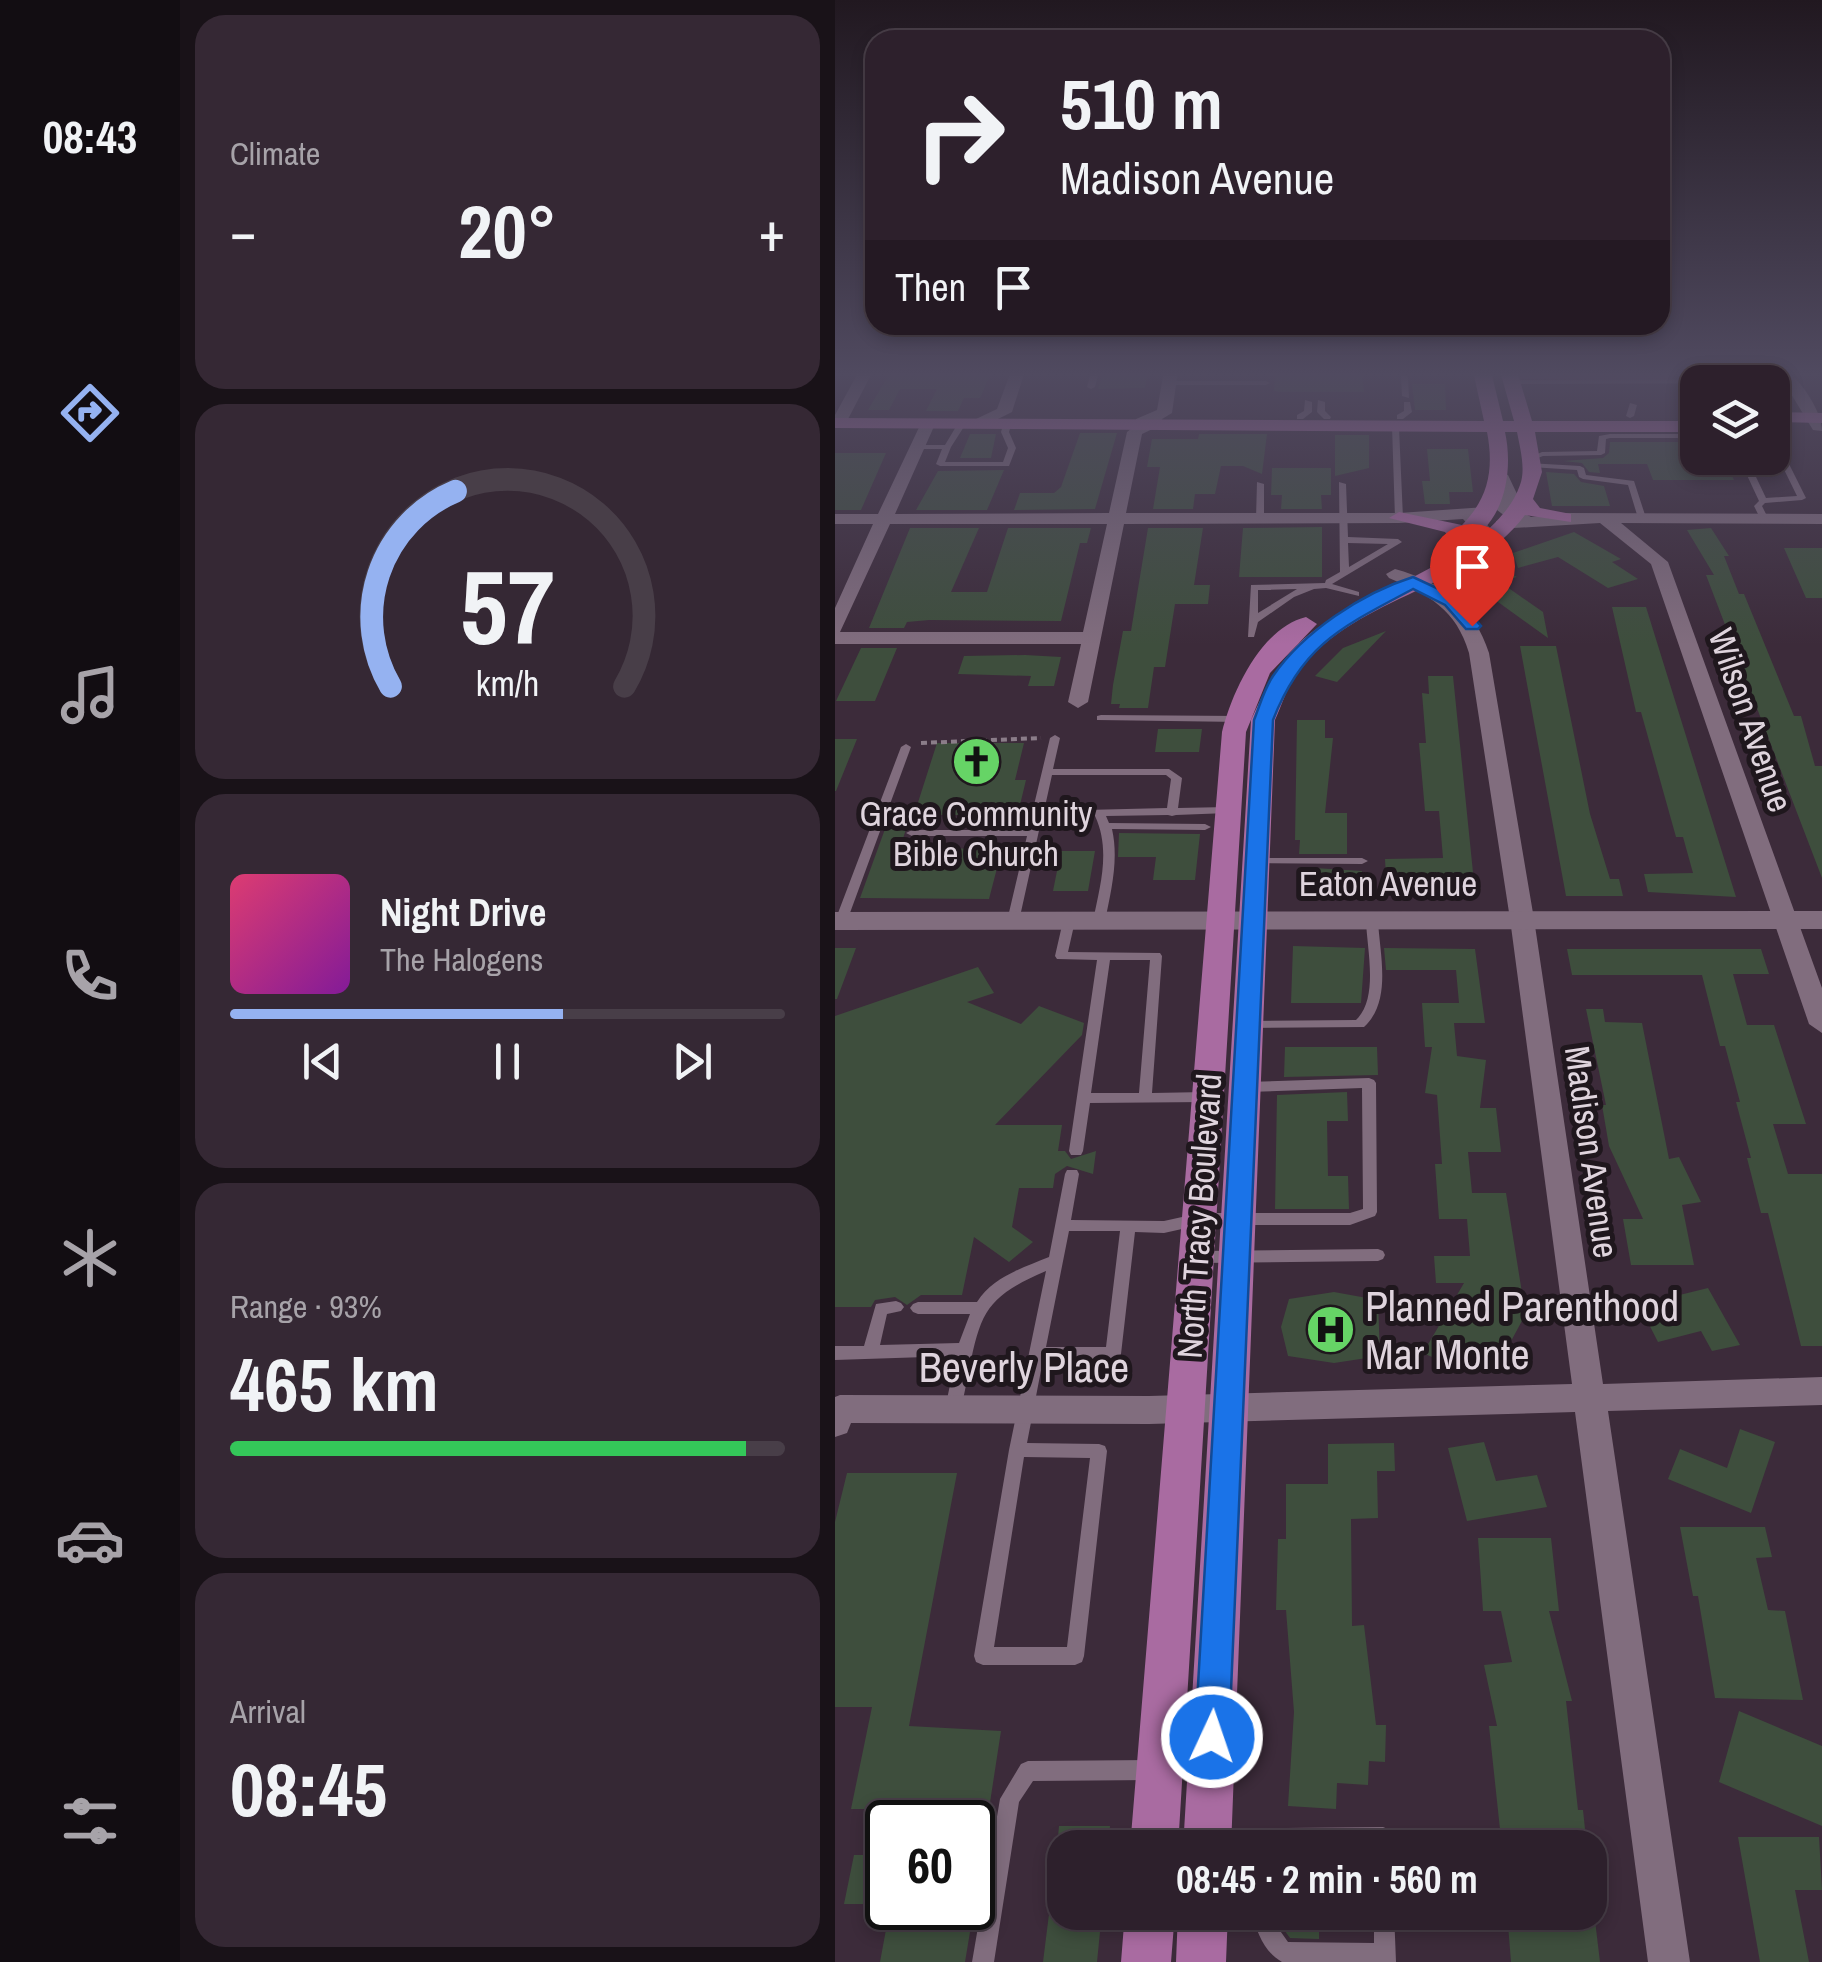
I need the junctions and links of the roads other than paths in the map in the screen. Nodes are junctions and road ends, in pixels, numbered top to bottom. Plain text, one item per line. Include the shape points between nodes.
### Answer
1 (1531, 462) edge
2 (910, 463) edge
3 (941, 463) edge
4 (1006, 463) edge
5 (1129, 463) edge
6 (1401, 463) edge
7 (1500, 463) edge
8 (1536, 463) edge
9 (1790, 474) edge
10 (1750, 475) edge
11 (1260, 484) dead end
12 (1341, 484) dead end
13 (1763, 510) junction
14 (1260, 518) junction
15 (1341, 518) junction
16 (1399, 518) junction
17 (1565, 518) joint
18 (1603, 518) junction
19 (1642, 518) junction
20 (835, 519) edge
21 (885, 519) junction
22 (1117, 519) junction
23 (1494, 519) junction
24 (1822, 519) edge
25 (1347, 540) junction
26 (1404, 578) junction
27 (1329, 582) junction
28 (1350, 584) junction
29 (1309, 586) junction
30 (1253, 621) junction
31 (835, 628) edge
32 (1251, 635) dead end
33 (835, 638) edge
34 (1090, 638) junction
35 (1078, 702) dead end
36 (1101, 718) dead end
37 (1237, 718) junction
38 (1263, 720) junction
39 (1055, 738) road end
40 (906, 747) road end
41 (1048, 772) junction
42 (1228, 810) junction
43 (1099, 813) junction
44 (1173, 813) junction
45 (1038, 814) junction
46 (1107, 826) junction
47 (1205, 827) dead end
48 (1033, 832) junction
49 (912, 833) dead end
50 (1362, 860) dead end
51 (1255, 861) junction
52 (1522, 920) junction
53 (1786, 920) junction
54 (1822, 920) edge
55 (838, 921) edge
56 (1013, 921) junction
57 (1069, 921) junction
58 (1099, 921) junction
59 (1237, 921) junction
60 (1372, 921) junction
61 (1104, 956) junction
62 (1822, 1024) edge
63 (1247, 1026) junction
64 (1226, 1092) junction
65 (1145, 1097) junction
66 (1083, 1098) junction
67 (1076, 1151) dead end
68 (1072, 1174) dead end
69 (1063, 1225) junction
70 (1128, 1226) junction
71 (1218, 1238) junction
72 (1378, 1256) dead end
73 (1054, 1261) junction
74 (896, 1307) dead end
75 (919, 1308) dead end
76 (977, 1308) junction
77 (965, 1349) junction
78 (870, 1352) junction
79 (835, 1353) edge
80 (1037, 1353) junction
81 (1822, 1391) edge
82 (1587, 1396) junction
83 (1228, 1406) junction
84 (953, 1408) junction
85 (1185, 1408) junction
86 (1026, 1411) junction
87 (835, 1424) edge
88 (1017, 1450) junction
89 (1160, 1770) junction
90 (1155, 1830) edge
91 (1208, 1830) edge
92 (1148, 1930) edge
93 (1202, 1930) edge
94 (1267, 1930) edge
95 (1384, 1930) edge
96 (1385, 1958) edge
97 (983, 1962) edge
98 (1146, 1962) edge
99 (1201, 1962) edge
100 (1669, 1962) edge

1 - 23 main road via 1531,484
2 - 21 street
3 - 4 lane
5 - 22 street
6 - 16 lane
7 - 23 main road
8 - 19 lane via 1580,468 1583,478 1631,483
9 - 13 lane via 1802,498
10 - 13 lane
11 - 14 lane
12 - 15 lane
13 - 19 street
13 - 24 street
14 - 15 street
14 - 22 street
15 - 16 street
15 - 25 lane
16 - 23 main road via 1453,526
17 - 18 street
17 - 23 main road
18 - 19 street
18 - 53 street, Wilson Avenue via 1659,562
20 - 21 street
21 - 22 street
21 - 31 street
22 - 34 street
23 - 26 main road, North Tracy Boulevard
23 - 26 main road, North Tracy Boulevard via 1450,562
25 - 28 lane
25 - 28 lane via 1398,542
26 - 28 main road, North Tracy Boulevard
26 - 38 main road, North Tracy Boulevard via 1304,649 1279,680
26 - 52 street, Madison Avenue via 1451,601 1472,626
27 - 28 lane
27 - 28 lane
27 - 29 lane
28 - 37 main road, North Tracy Boulevard via 1276,648 1248,686
29 - 30 lane
29 - 30 lane via 1254,587
30 - 32 lane
33 - 34 street
34 - 35 street
36 - 37 lane
37 - 38 lane
37 - 42 main road, North Tracy Boulevard
38 - 51 main road, North Tracy Boulevard
39 - 41 lane
40 - 55 lane
41 - 44 lane via 1169,772 1177,778
41 - 45 lane
42 - 44 lane
42 - 59 main road, North Tracy Boulevard
43 - 44 lane
43 - 45 lane
43 - 46 lane
45 - 48 lane
46 - 47 lane
46 - 58 lane via 1110,856
48 - 49 lane
48 - 56 lane
50 - 51 lane
51 - 59 main road, North Tracy Boulevard
52 - 53 street, Eaton Avenue
52 - 60 street, Eaton Avenue
52 - 82 street, Madison Avenue
53 - 54 street, Eaton Avenue
53 - 62 street, Wilson Avenue
55 - 56 street, Eaton Avenue
56 - 57 street, Eaton Avenue
57 - 58 street, Eaton Avenue
57 - 61 lane via 1061,956
58 - 59 street, Eaton Avenue
59 - 60 street, Eaton Avenue
59 - 63 main road, North Tracy Boulevard
59 - 64 main road, North Tracy Boulevard
60 - 63 lane via 1374,1005 1368,1019
61 - 65 lane via 1157,956
61 - 66 lane
63 - 64 main road, North Tracy Boulevard
64 - 65 lane
64 - 71 main road, North Tracy Boulevard
64 - 71 lane via 1369,1083 1370,1212
65 - 66 lane
66 - 67 lane
68 - 69 lane
69 - 70 lane
69 - 73 lane
70 - 71 lane
70 - 80 lane via 1113,1354
71 - 72 lane
71 - 83 main road, North Tracy Boulevard
71 - 85 main road, North Tracy Boulevard
73 - 76 lane via 1004,1282
73 - 80 lane
74 - 78 lane via 881,1308
75 - 76 lane
76 - 77 lane
77 - 78 lane
77 - 84 lane
78 - 79 lane
80 - 86 lane
81 - 82 street, Beverly Place
82 - 83 street, Beverly Place
82 - 100 street, Madison Avenue
83 - 85 street, Beverly Place
83 - 91 main road, North Tracy Boulevard
84 - 86 street, Beverly Place
84 - 87 street, Beverly Place via 840,1409
85 - 86 street, Beverly Place
85 - 89 main road, North Tracy Boulevard
86 - 88 lane
88 - 88 lane via 983,1656 1075,1656 1099,1451
89 - 90 main road, North Tracy Boulevard
89 - 97 lane via 1028,1771 1011,1799
92 - 98 main road
93 - 99 main road
94 - 96 lane via 1283,1952
95 - 96 lane

